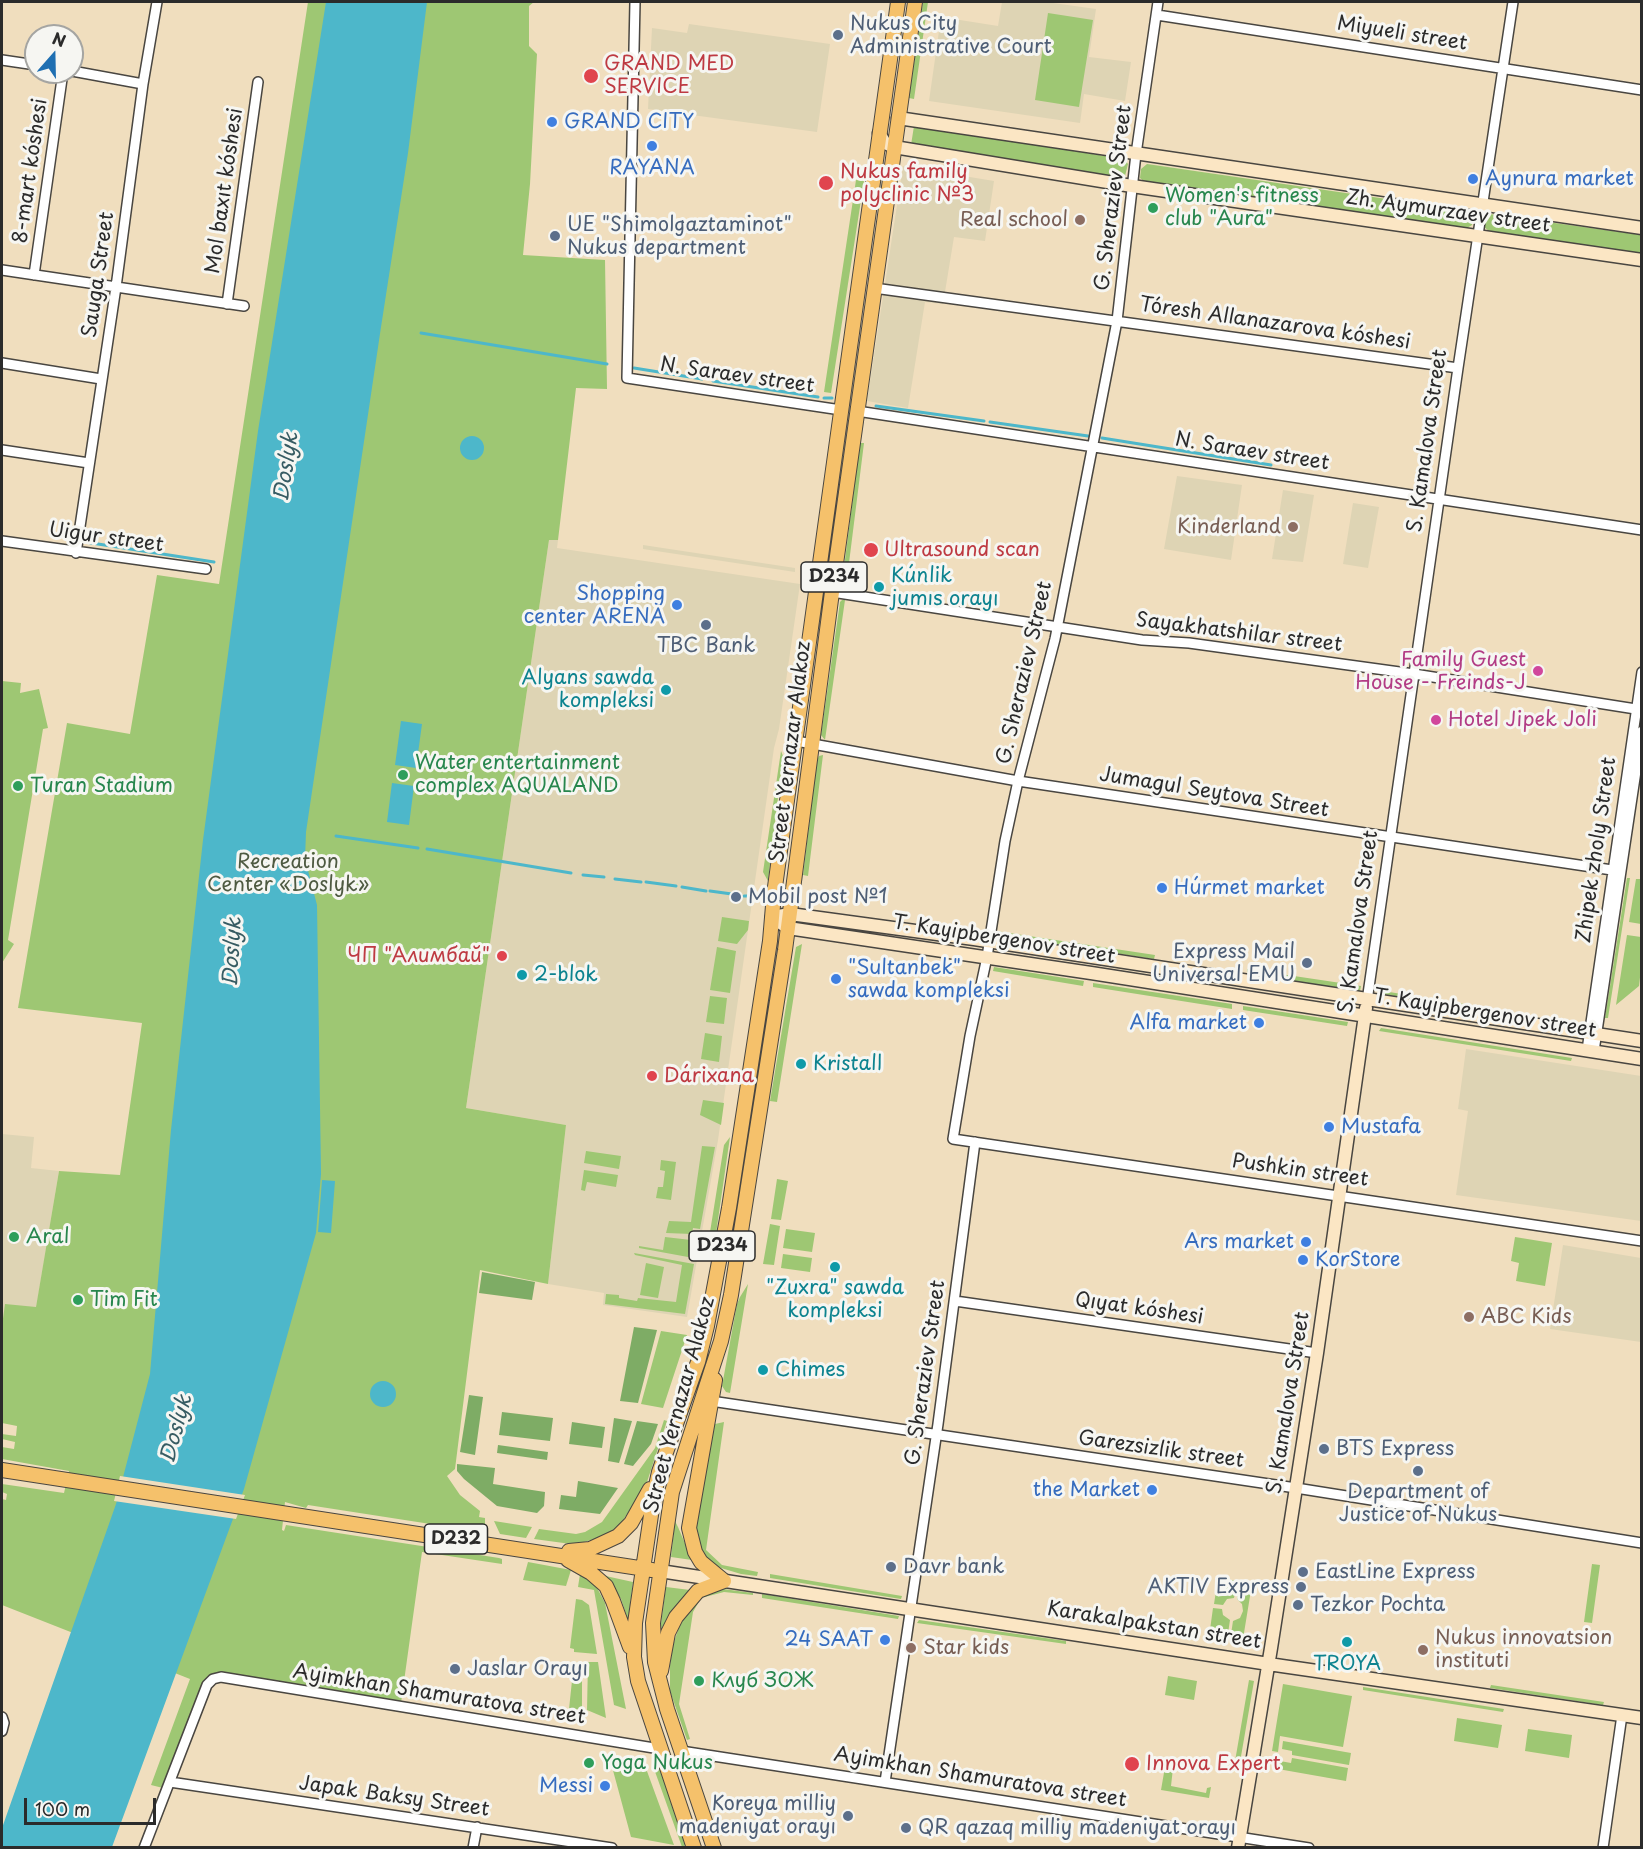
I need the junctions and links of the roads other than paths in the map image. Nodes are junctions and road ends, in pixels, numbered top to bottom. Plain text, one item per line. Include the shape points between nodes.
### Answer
1 (157, 2) edge
2 (634, 2) edge
3 (898, 2) edge
4 (915, 2) edge
5 (1158, 2) edge
6 (1513, 2) edge
7 (1157, 15) junction
8 (2, 60) edge
9 (24, 63) edge
10 (1503, 67) junction
11 (84, 73) edge
12 (258, 82) dead end
13 (61, 84) edge
14 (143, 84) junction
15 (1641, 90) edge
16 (898, 118) junction
17 (879, 133) junction
18 (893, 154) junction
19 (1136, 154) junction
20 (876, 158) junction
21 (1132, 186) junction
22 (1482, 204) junction
23 (1641, 228) edge
24 (1478, 235) junction
25 (1641, 260) edge
26 (2, 270) edge
27 (34, 275) junction
28 (116, 287) junction
29 (874, 288) junction
30 (227, 304) junction
31 (244, 306) dead end
32 (1116, 321) junction
33 (2, 363) edge
34 (1458, 368) junction
35 (101, 379) junction
36 (841, 410) junction
37 (857, 411) junction
38 (1092, 445) junction
39 (2, 450) edge
40 (89, 463) junction
41 (1439, 499) junction
42 (1641, 530) edge
43 (2, 541) edge
44 (76, 553) junction
45 (206, 569) dead end
46 (832, 592) junction
47 (1057, 625) junction
48 (1641, 672) edge
49 (1413, 674) junction
50 (1639, 709) edge
51 (1641, 731) edge
52 (796, 741) junction
53 (811, 744) junction
54 (1018, 781) junction
55 (1391, 837) junction
56 (1612, 870) junction
57 (790, 914) junction
58 (811, 916) junction
59 (771, 917) junction
60 (788, 928) junction
61 (811, 932) junction
62 (989, 942) junction
63 (987, 957) junction
64 (1367, 1001) junction
65 (1365, 1016) junction
66 (1593, 1034) junction
67 (1641, 1041) edge
68 (1590, 1050) junction
69 (1641, 1059) edge
70 (953, 1138) joint
71 (975, 1142) junction
72 (733, 1184) junction
73 (748, 1187) junction
74 (1340, 1195) junction
75 (1641, 1241) edge
76 (955, 1301) junction
77 (721, 1341) junction
78 (1317, 1353) junction
79 (711, 1401) junction
80 (696, 1415) junction
81 (936, 1436) junction
82 (2, 1470) edge
83 (659, 1472) junction
84 (1296, 1488) junction
85 (1641, 1542) edge
86 (552, 1553) junction
87 (643, 1568) junction
88 (660, 1571) junction
89 (724, 1581) junction
90 (911, 1609) junction
91 (634, 1657) junction
92 (1269, 1664) junction
93 (660, 1685) junction
94 (1622, 1715) junction
95 (2, 1716) edge
96 (1641, 1718) edge
97 (2, 1731) edge
98 (660, 1749) junction
99 (681, 1750) junction
100 (170, 1782) junction
101 (885, 1782) junction
102 (477, 1827) junction
103 (1239, 1842) edge
104 (144, 1848) edge
105 (473, 1848) edge
106 (612, 1848) edge
107 (694, 1848) edge
108 (714, 1848) edge
109 (1309, 1848) edge
110 (1604, 1848) edge

1 - 14 street, Sauga Street
2 - 36 street, N. Saraev street via 627,378
3 - 17 main road, Street Yernazar Alakoz / D234
4 - 16 main road, Street Yernazar Alakoz / D234
5 - 7 street, G. Sheraziev Street
6 - 10 street, S. Kamalova Street
7 - 10 street, Miyueli street
7 - 19 street, G. Sheraziev Street
8 - 9 street
10 - 15 street, Miyueli street
10 - 22 street, S. Kamalova Street
11 - 14 street
12 - 30 street, Mol baxıt kóshesi
13 - 27 street, 8-mart kóshesi
14 - 28 street, Sauga Street
16 - 18 main road, Street Yernazar Alakoz / D234
16 - 19 street, Zh. Aymurzaev street
17 - 18 street
17 - 20 main road, Street Yernazar Alakoz / D234
18 - 20 main road
18 - 21 street, Zh. Aymurzaev street
18 - 29 main road, Street Yernazar Alakoz / D234
19 - 21 street, G. Sheraziev Street
19 - 22 street, Zh. Aymurzaev street
20 - 36 main road, Street Yernazar Alakoz / D234
21 - 24 street, Zh. Aymurzaev street
21 - 32 street, G. Sheraziev Street
22 - 23 street, Zh. Aymurzaev street
22 - 24 street, S. Kamalova Street
24 - 25 street, Zh. Aymurzaev street
24 - 34 street, S. Kamalova Street
26 - 27 street
27 - 28 street
28 - 30 street
28 - 35 street, Sauga Street
29 - 32 street, Tóresh Allanazarova kóshesi
29 - 37 main road, Street Yernazar Alakoz / D234
30 - 31 street
32 - 34 street, Tóresh Allanazarova kóshesi
32 - 38 street, G. Sheraziev Street
33 - 35 street
34 - 41 street, S. Kamalova Street
35 - 40 street, Sauga Street
36 - 52 main road, Street Yernazar Alakoz / D234
37 - 38 street, N. Saraev street
37 - 46 main road, Street Yernazar Alakoz / D234
38 - 41 street, N. Saraev street
38 - 47 street, G. Sheraziev Street
39 - 40 street
40 - 44 street, Sauga Street
41 - 42 street, N. Saraev street
41 - 49 street, S. Kamalova Street
43 - 44 street, Uigur street
44 - 45 street, Uigur street
46 - 47 street, Sayakhatshilar street
46 - 53 main road, Street Yernazar Alakoz / D234
47 - 49 street, Sayakhatshilar street via 1142,640
47 - 54 street, G. Sheraziev Street
48 - 50 street, Zhipek zholy Street
49 - 50 street, Sayakhatshilar street
49 - 55 street, S. Kamalova Street
50 - 56 street, Zhipek zholy Street
51 - 66 street, Zhipek zholy Street
52 - 53 street, Jumagul Seytova Street
52 - 59 main road, Street Yernazar Alakoz / D234
53 - 54 street, Jumagul Seytova Street
53 - 57 main road, Street Yernazar Alakoz / D234
54 - 55 street, Jumagul Seytova Street
54 - 62 street, G. Sheraziev Street
55 - 56 street, Jumagul Seytova Street
55 - 64 street, S. Kamalova Street
56 - 66 street, Zhipek zholy Street
57 - 58 street, T. Kayipbergenov street
57 - 59 street, T. Kayipbergenov street
57 - 60 main road, Street Yernazar Alakoz / D234
58 - 61 street via 806,923
58 - 62 street, T. Kayipbergenov street
59 - 60 street, T. Kayipbergenov street
59 - 72 main road, Street Yernazar Alakoz / D234
60 - 61 street, T. Kayipbergenov street
60 - 73 main road, Street Yernazar Alakoz / D234
61 - 63 street, T. Kayipbergenov street
62 - 63 street, G. Sheraziev Street
62 - 64 street, T. Kayipbergenov street
63 - 65 street, T. Kayipbergenov street
63 - 70 street, G. Sheraziev Street
64 - 65 street, S. Kamalova Street
64 - 66 street, T. Kayipbergenov street
65 - 68 street, T. Kayipbergenov street
65 - 74 street, S. Kamalova Street
66 - 67 street, T. Kayipbergenov street
66 - 68 street
68 - 69 street, T. Kayipbergenov street
70 - 71 street, Pushkin street
71 - 74 street, Pushkin street
71 - 76 street, G. Sheraziev Street
72 - 73 main road
72 - 83 main road, Street Yernazar Alakoz / D234 via 708,1326
73 - 77 main road, Street Yernazar Alakoz / D234
74 - 75 street, Pushkin street
74 - 78 street, S. Kamalova Street
76 - 78 street, Qıyat kóshesi
76 - 81 street, G. Sheraziev Street
77 - 79 main road
77 - 80 main road, Street Yernazar Alakoz / D234
78 - 84 street, S. Kamalova Street
79 - 80 street
79 - 81 street, Garezsizlik street
79 - 89 main road via 689,1528 701,1562
80 - 88 main road, Street Yernazar Alakoz / D234 via 672,1492
81 - 84 street, Garezsizlik street
81 - 90 street, G. Sheraziev Street
82 - 86 main road, D232
83 - 86 main road via 632,1523 618,1536 590,1549
83 - 87 main road, Street Yernazar Alakoz / D234
84 - 85 street, Garezsizlik street
84 - 92 street, S. Kamalova Street
86 - 87 main road, D232
86 - 91 main road via 579,1565 606,1586
87 - 88 main road, D232
87 - 91 main road, D234
88 - 89 street, Karakalpakstan street
88 - 93 main road, D234 via 653,1646
89 - 90 street, Karakalpakstan street
89 - 93 main road via 698,1592 676,1617 665,1645
90 - 92 street, Karakalpakstan street
90 - 101 street, G. Sheraziev Street
91 - 98 main road, D234
92 - 94 street, Karakalpakstan street
92 - 103 street, S. Kamalova Street
93 - 99 main road, D234
94 - 96 street, Karakalpakstan street
94 - 110 street
95 - 97 street
98 - 100 street, Ayimkhan Shamuratova street via 221,1677 207,1685
98 - 107 main road, D234
99 - 101 street, Ayimkhan Shamuratova street
99 - 108 main road, D234
100 - 102 street, Japak Baksy Street
100 - 104 street
101 - 103 street, Ayimkhan Shamuratova street
102 - 105 street
102 - 106 street, Japak Baksy Street
103 - 109 street, Ayimkhan Shamuratova street

